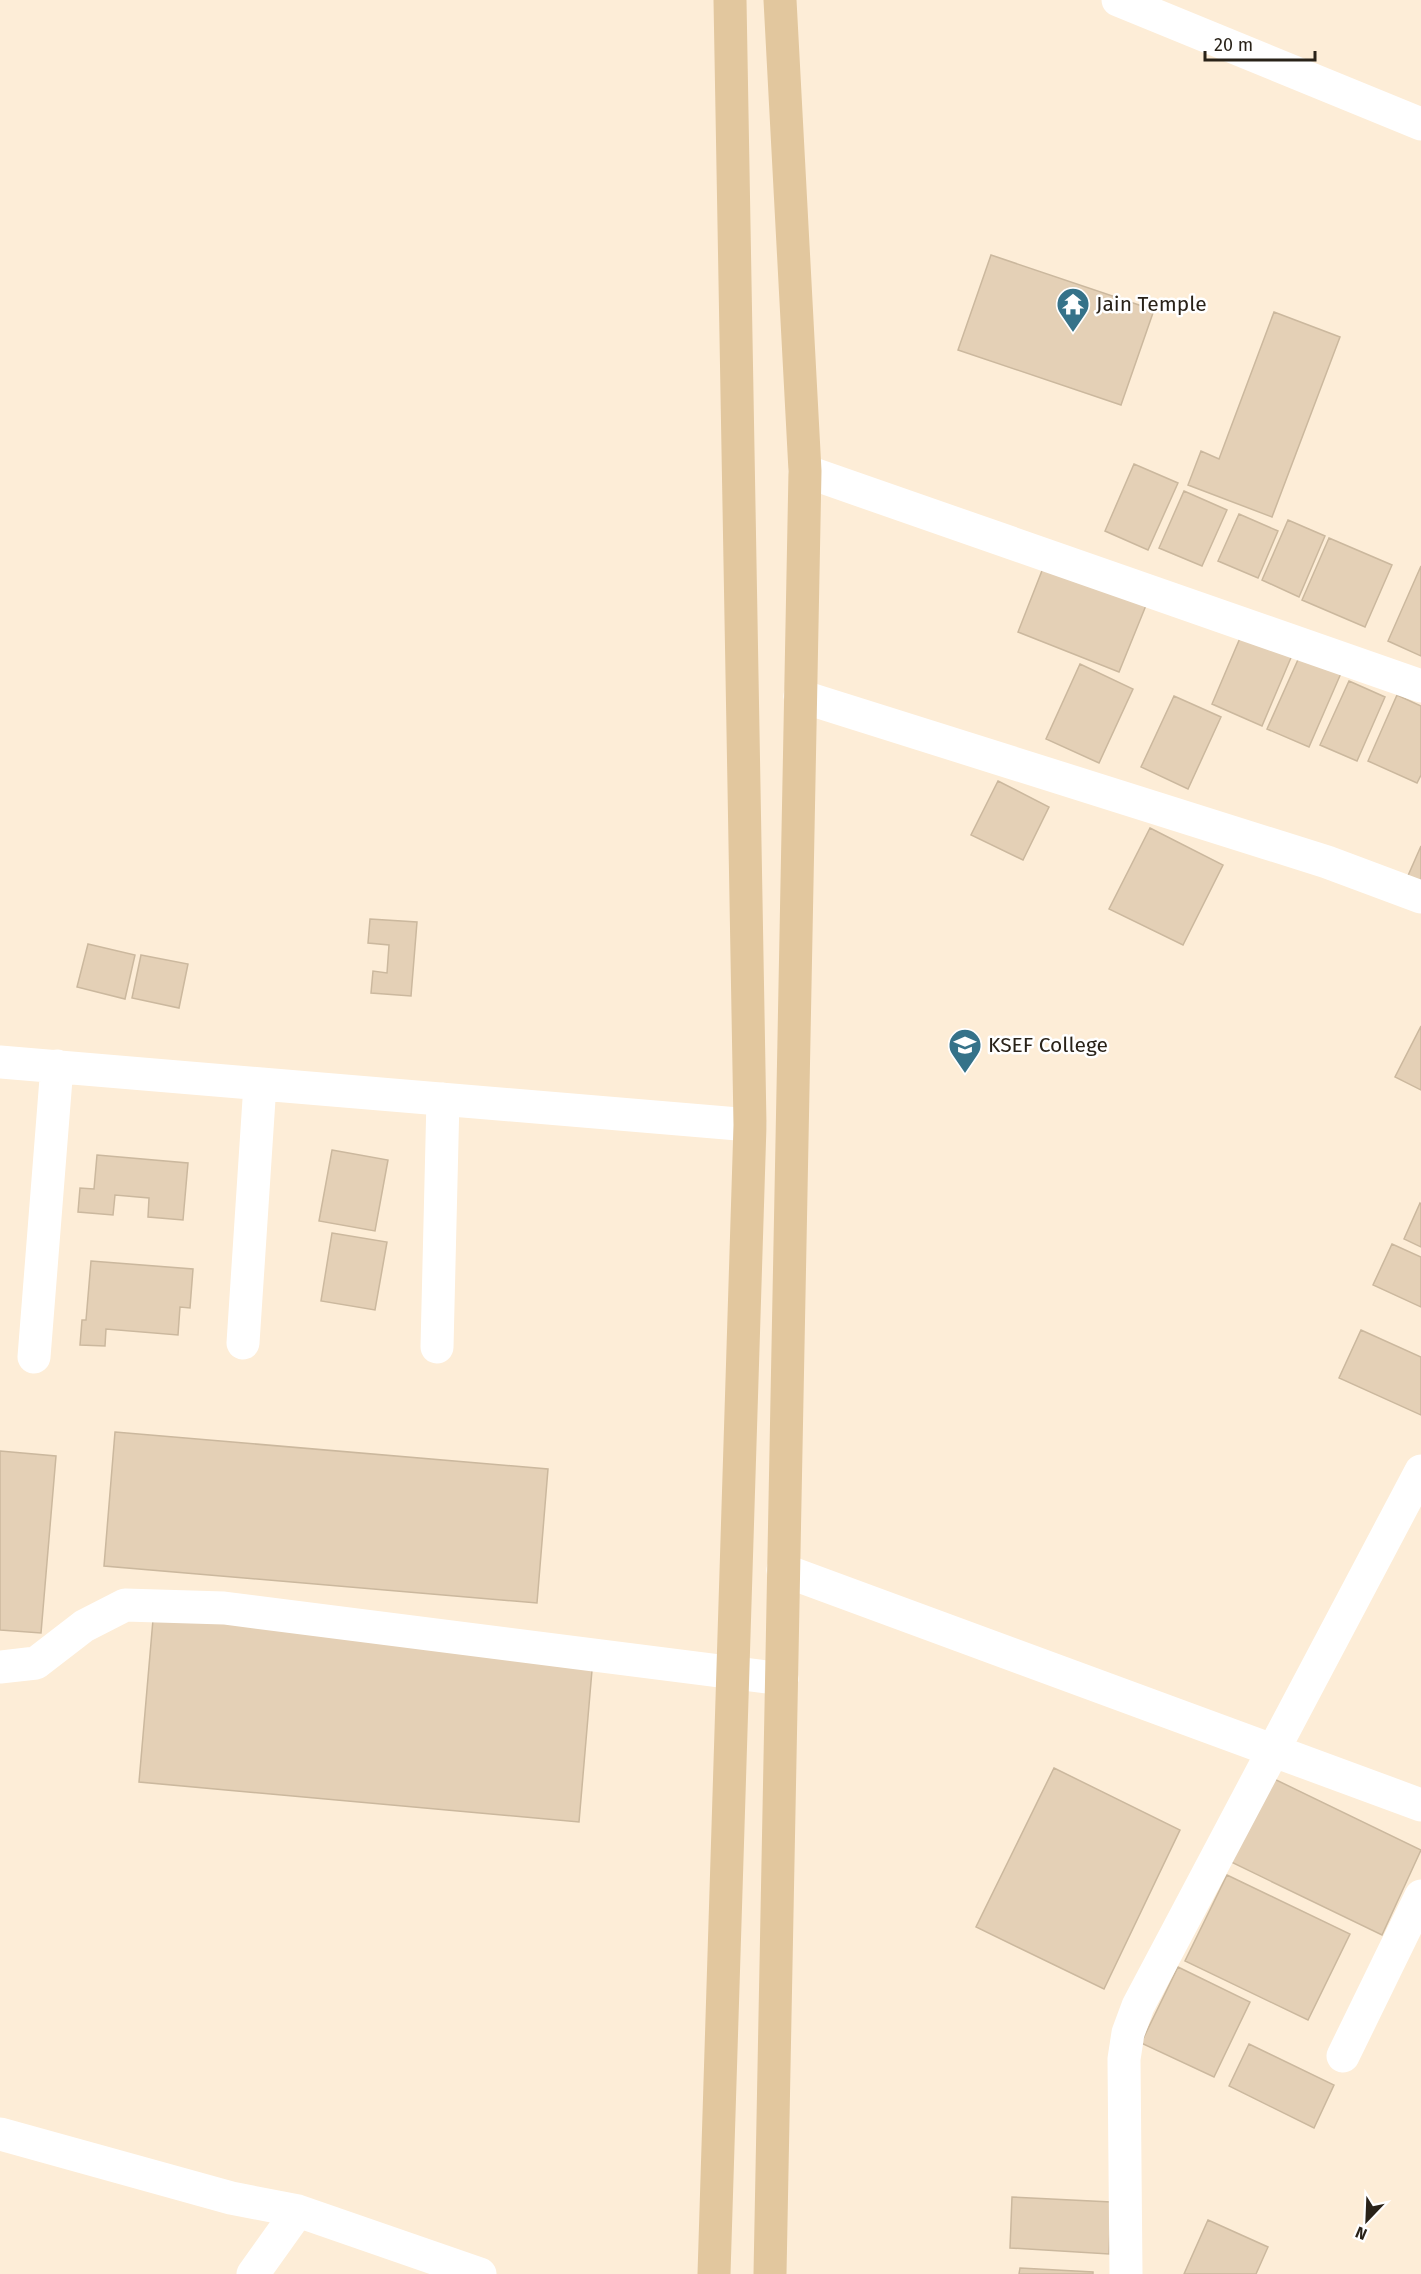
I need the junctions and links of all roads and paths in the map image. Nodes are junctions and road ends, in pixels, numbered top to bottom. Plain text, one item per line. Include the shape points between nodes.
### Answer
1 (729, 0) edge
2 (780, 0) edge
3 (1118, 0) edge
4 (1421, 124) edge
5 (805, 471) junction
6 (1421, 686) edge
7 (801, 696) junction
8 (1421, 897) edge
9 (0, 1062) edge
10 (57, 1066) junction
11 (260, 1084) junction
12 (443, 1099) junction
13 (750, 1125) junction
14 (243, 1343) dead end
15 (437, 1347) dead end
16 (34, 1357) dead end
17 (1421, 1471) edge
18 (783, 1570) junction
19 (0, 1667) edge
20 (732, 1674) junction
21 (782, 1679) junction
22 (1272, 1750) junction
23 (1421, 1805) edge
24 (1421, 1896) edge
25 (1343, 2056) dead end
26 (0, 2134) edge
27 (298, 2211) junction
28 (253, 2274) edge
29 (480, 2274) edge
30 (714, 2274) edge
31 (770, 2274) edge
32 (1126, 2274) edge

1 - 13 main road
2 - 5 main road
3 - 4 street
5 - 6 street
5 - 7 main road
7 - 8 street via 1327,862
7 - 18 main road
9 - 10 street
10 - 11 street
10 - 16 street
11 - 12 street
11 - 14 street
12 - 13 street
12 - 15 street
13 - 20 main road
17 - 22 street
18 - 21 main road
18 - 22 street
19 - 20 street via 36,1663 84,1626 125,1605 224,1608
20 - 21 street
20 - 30 main road
21 - 31 main road
22 - 23 street
22 - 32 street via 1138,2006 1128,2033 1124,2059
24 - 25 street
26 - 27 street via 231,2198
27 - 28 street
27 - 29 street

